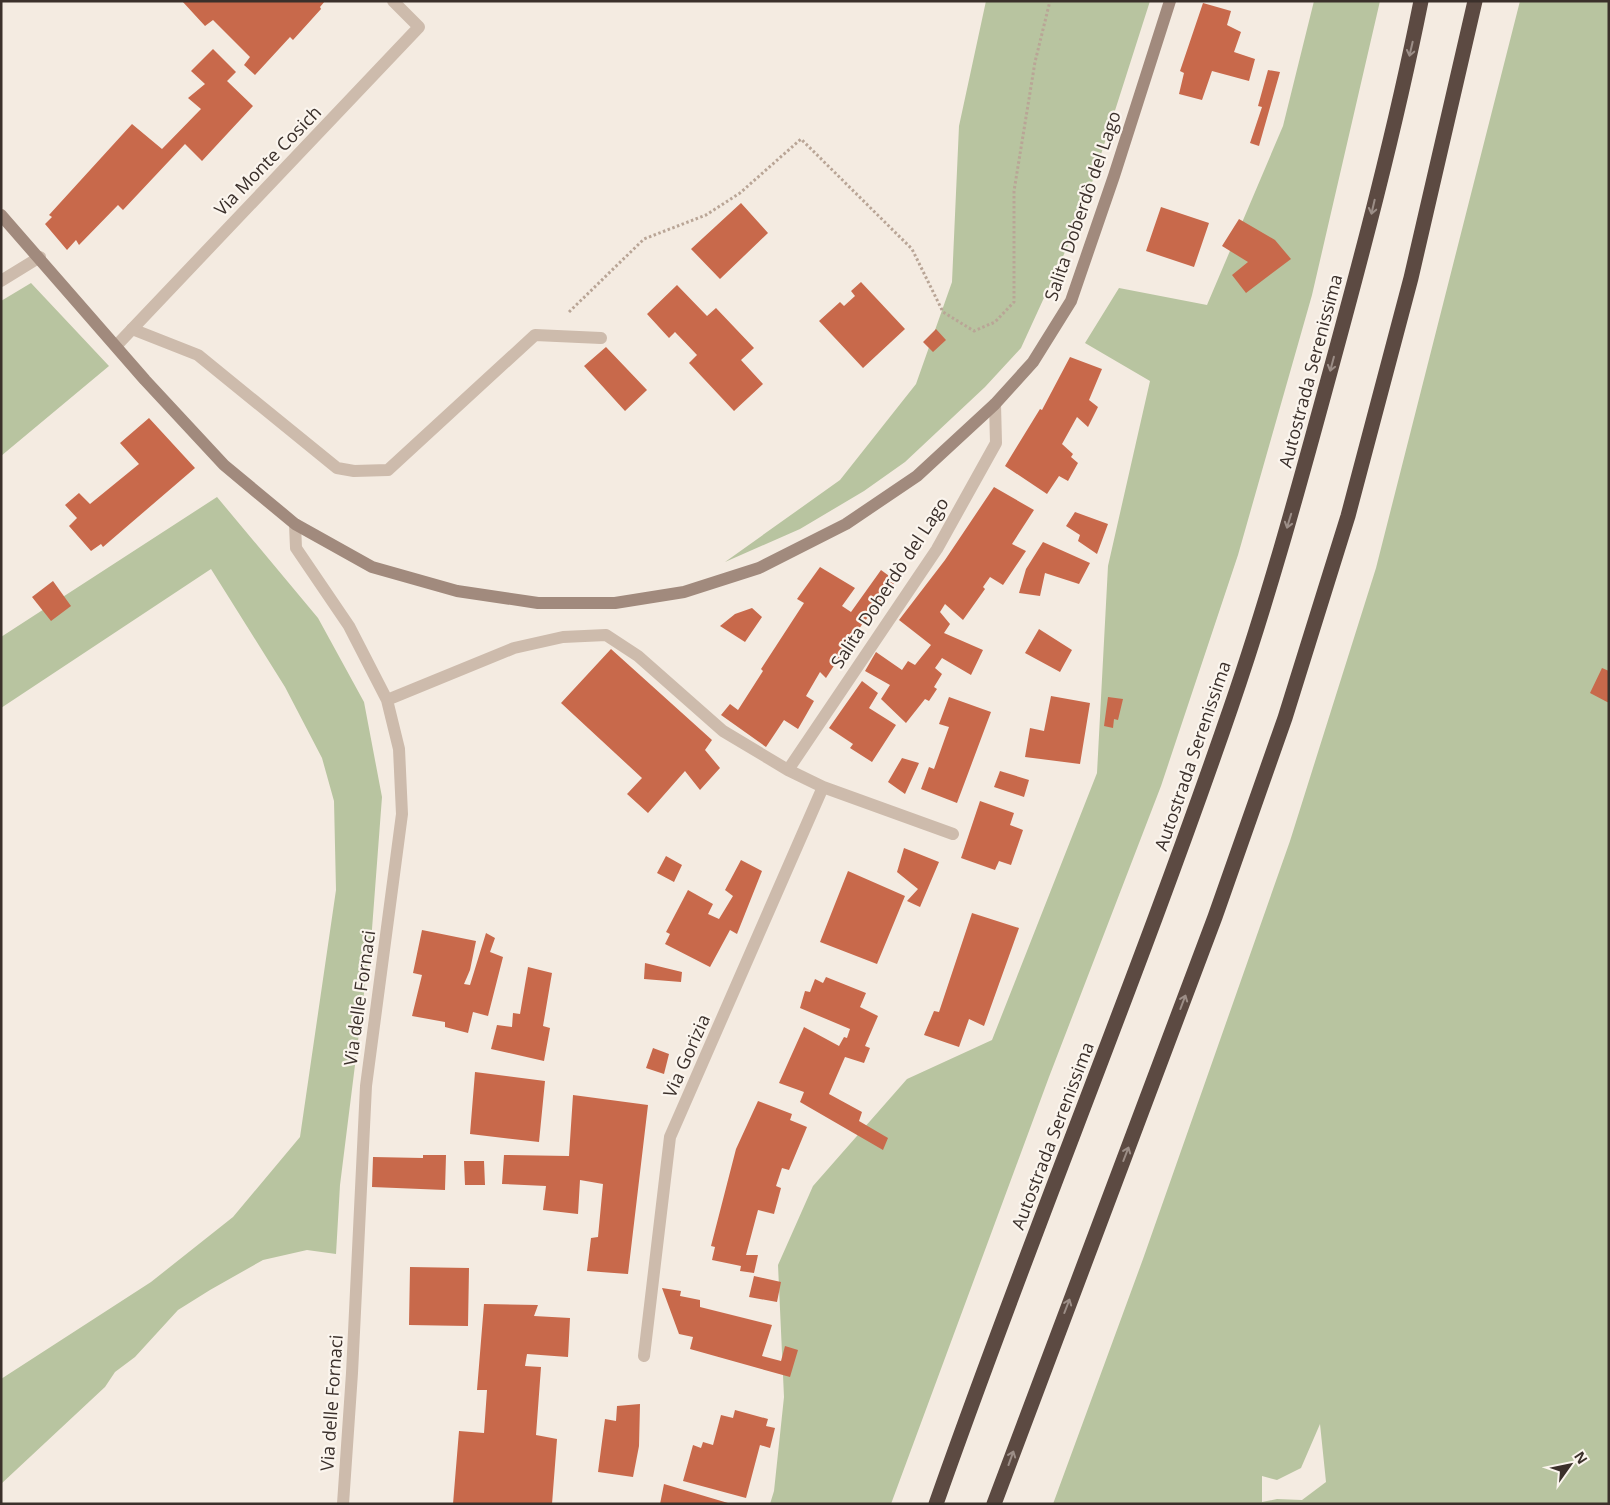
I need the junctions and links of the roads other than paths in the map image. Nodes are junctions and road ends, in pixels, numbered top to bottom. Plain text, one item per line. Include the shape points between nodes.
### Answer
1 (393, 1) edge
2 (1170, 1) edge
3 (1421, 1) edge
4 (1475, 1) edge
5 (1, 215) edge
6 (40, 257) junction
7 (1, 280) edge
8 (132, 329) junction
9 (601, 338) dead end
10 (116, 346) junction
11 (995, 404) junction
12 (294, 524) junction
13 (387, 700) junction
14 (788, 770) junction
15 (823, 787) junction
16 (954, 834) dead end
17 (644, 1356) dead end
18 (343, 1504) edge
19 (936, 1504) edge
20 (994, 1504) edge

1 - 8 street, Via Monte Cosich via 420,27
2 - 11 street, Salita Doberdò del Lago via 1071,301 1033,362
3 -> 19 highway, Autostrada Serenissima via 1359,266 1294,506 1232,703 1160,906 1013,1291
20 -> 4 highway via 1215,917 1286,718 1348,516 1406,297
5 - 6 street
6 - 7 street
6 - 10 street
8 - 9 street via 198,355 337,468 354,471 388,470 535,335
8 - 10 street, Via Monte Cosich
10 - 12 street via 224,465
11 - 12 street, Salita Doberdò del Lago via 917,476 846,524 759,568 684,592 615,603 538,603 457,591 372,567
11 - 14 street, Salita Doberdò del Lago via 996,443 937,549
12 - 13 street, Via delle Fornaci via 296,548 349,626
13 - 14 street via 514,648 563,637 606,635 638,656 723,731
13 - 18 street, Via delle Fornaci via 399,749 402,814 366,1086
14 - 15 street
15 - 16 street
15 - 17 street, Via Gorizia via 670,1137

